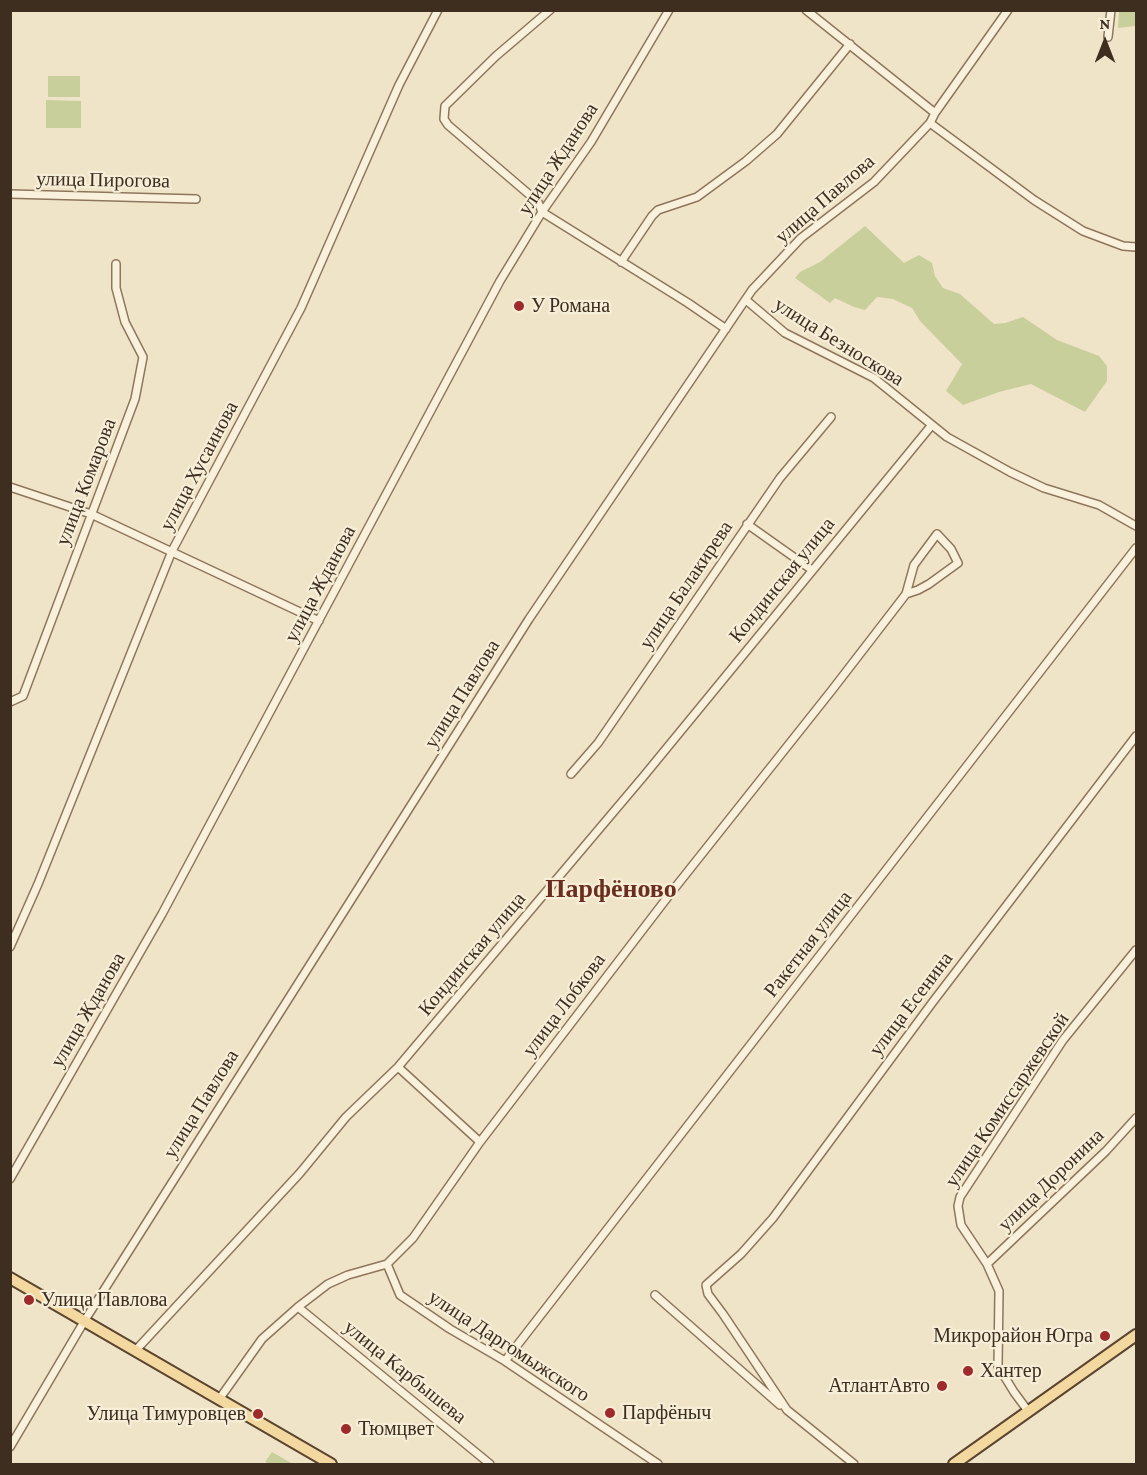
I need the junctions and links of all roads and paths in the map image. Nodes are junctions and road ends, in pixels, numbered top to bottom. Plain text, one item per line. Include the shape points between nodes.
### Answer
1 (438, 10) edge
2 (550, 10) edge
3 (669, 10) edge
4 (806, 10) edge
5 (1008, 10) edge
6 (1111, 10) edge
7 (1108, 38) dead end
8 (850, 44) junction
9 (935, 113) junction
10 (930, 123) junction
11 (10, 194) edge
12 (196, 199) dead end
13 (543, 212) junction
14 (1137, 247) edge
15 (621, 262) junction
16 (116, 264) dead end
17 (746, 300) junction
18 (726, 329) junction
19 (831, 417) dead end
20 (931, 426) junction
21 (10, 487) edge
22 (91, 514) junction
23 (747, 524) junction
24 (1137, 526) edge
25 (1137, 548) edge
26 (172, 551) junction
27 (812, 570) junction
28 (906, 594) junction
29 (319, 621) junction
30 (10, 702) edge
31 (1137, 736) edge
32 (571, 774) dead end
33 (10, 947) edge
34 (1137, 950) edge
35 (398, 1067) junction
36 (1137, 1118) edge
37 (480, 1142) junction
38 (10, 1179) edge
39 (387, 1264) junction
40 (987, 1264) junction
41 (10, 1278) edge
42 (655, 1295) dead end
43 (298, 1307) junction
44 (85, 1320) junction
45 (1137, 1335) edge
46 (136, 1350) junction
47 (505, 1361) junction
48 (220, 1398) junction
49 (787, 1410) junction
50 (1029, 1411) junction
51 (10, 1447) edge
52 (331, 1464) edge
53 (490, 1464) edge
54 (658, 1464) edge
55 (854, 1464) edge
56 (954, 1464) edge

1 - 26 street, улица Хусаинова via 399,85 301,308
2 - 13 street via 445,106 444,119 538,202
3 - 13 street, улица Жданова via 591,142
4 - 8 street
5 - 9 street, улица Павлова
6 - 7 street
8 - 9 street
8 - 15 street via 777,134 697,197 658,210
9 - 10 street, улица Павлова
10 - 14 street via 1083,231 1123,246
10 - 17 street, улица Павлова via 874,182 801,238
11 - 12 street, улица Пирогова
13 - 15 street
13 - 29 street, улица Жданова via 500,280
15 - 18 street
16 - 22 street, улица Комарова via 116,288 125,322 143,357 135,399
17 - 18 street, улица Павлова
17 - 20 street, улица Безноскова via 785,333 874,378
18 - 44 street, улица Павлова via 529,619
19 - 23 street, улица Балакирева
20 - 24 street, улица Безноскова via 1010,472 1044,488 1099,505
20 - 27 street, Кондинская улица
21 - 22 street
22 - 26 street
22 - 30 street, улица Комарова via 23,696
23 - 27 street
23 - 32 street, улица Балакирева via 598,743
25 - 47 street, Ракетная улица
26 - 29 street
26 - 33 street, улица Хусаинова
27 - 35 street, Кондинская улица
28 - 28 street, улица Лобкова via 918,591 958,563 937,534 914,565
28 - 37 street, улица Лобкова
29 - 38 street, улица Жданова via 162,914
31 - 49 street, улица Есенина via 773,1218 706,1285 708,1294
34 - 40 street, улица Комиссаржевской via 1063,1040 960,1197 961,1225
35 - 37 street
35 - 46 street, Кондинская улица via 346,1117 300,1173
36 - 40 street, улица Доронина
37 - 39 street, улица Лобкова via 413,1238
39 - 43 street, улица Лобкова via 327,1284
39 - 47 street, улица Даргомыжского via 400,1296
40 - 50 street, улица Комиссаржевской via 999,1291 998,1366
41 - 44 main road
42 - 49 street
43 - 48 street, улица Лобкова via 262,1339
43 - 53 street, улица Карбышева
44 - 46 main road
44 - 51 street, улица Павлова
45 - 50 main road
46 - 48 main road
47 - 54 street, улица Даргомыжского
48 - 52 main road
49 - 55 street
50 - 56 main road

